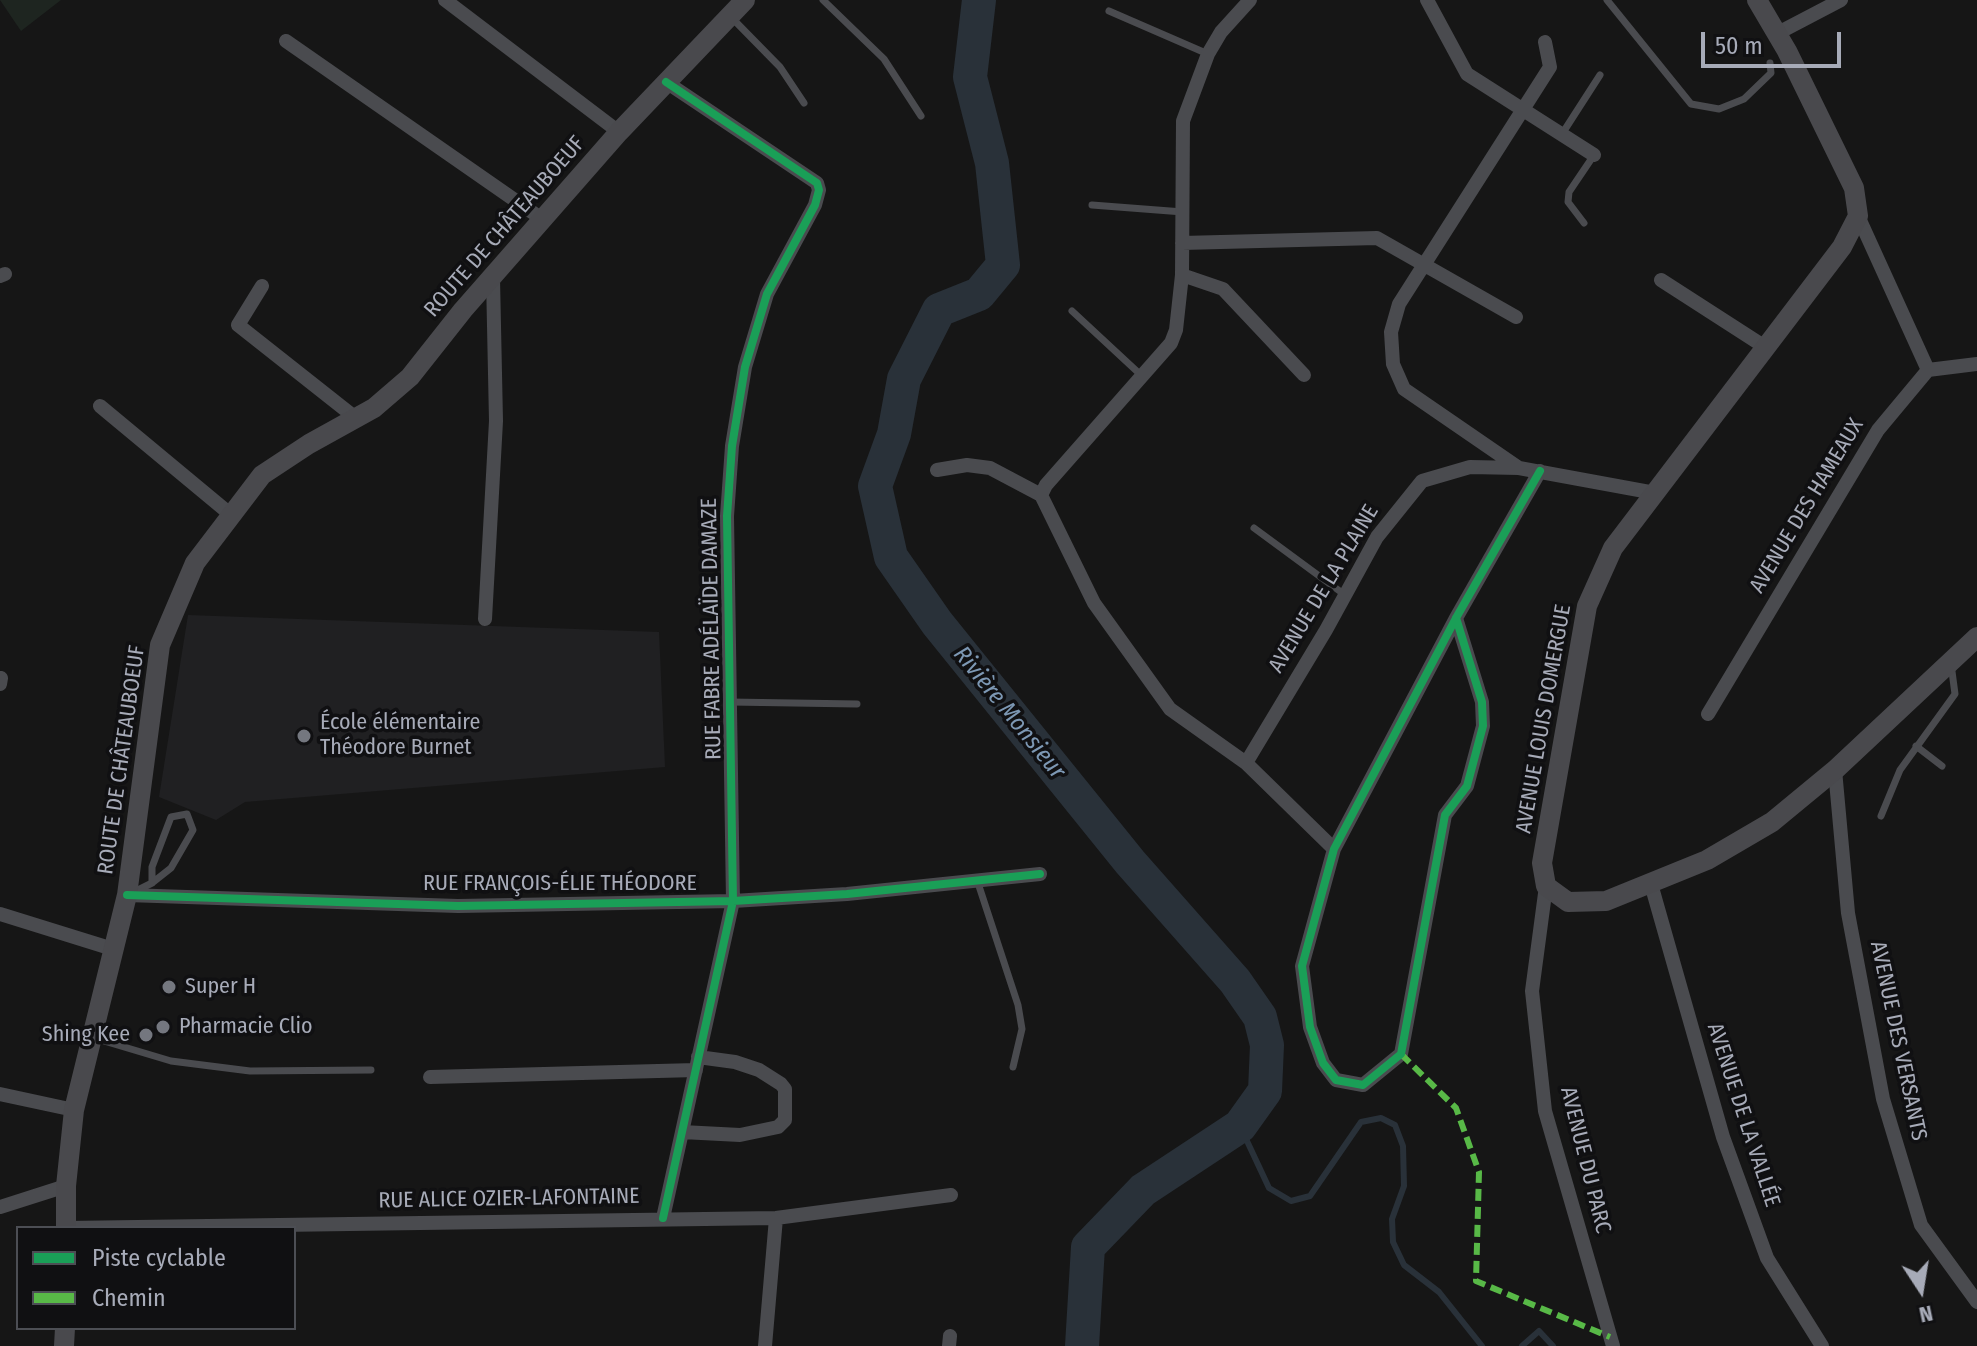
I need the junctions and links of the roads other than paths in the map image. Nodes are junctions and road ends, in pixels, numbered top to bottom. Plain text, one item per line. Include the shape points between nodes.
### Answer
1 (445, 0) edge
2 (745, 0) edge
3 (823, 0) edge
4 (1250, 0) edge
5 (1427, 0) edge
6 (1607, 0) edge
7 (1757, 0) edge
8 (1841, 0) edge
9 (1109, 11) dead end
10 (730, 15) junction
11 (1778, 33) junction
12 (286, 41) dead end
13 (1545, 42) dead end
14 (1208, 54) junction
15 (1770, 63) dead end
16 (1600, 75) dead end
17 (666, 82) junction
18 (804, 103) dead end
19 (1523, 108) junction
20 (921, 116) dead end
21 (619, 132) junction
22 (1562, 134) junction
23 (1594, 155) joint
24 (1092, 205) dead end
25 (1183, 212) junction
26 (1858, 216) junction
27 (542, 219) junction
28 (1584, 223) dead end
29 (1182, 243) junction
30 (1425, 263) junction
31 (1182, 275) junction
32 (493, 278) junction
33 (1661, 280) dead end
34 (262, 286) dead end
35 (1072, 311) dead end
36 (1516, 317) dead end
37 (1765, 347) junction
38 (1977, 364) edge
39 (1928, 370) junction
40 (1304, 375) dead end
41 (1142, 376) junction
42 (100, 406) dead end
43 (357, 419) junction
44 (1519, 468) junction
45 (937, 470) dead end
46 (1540, 471) junction
47 (1655, 493) junction
48 (1041, 495) junction
49 (230, 514) junction
50 (1254, 528) dead end
51 (1345, 595) junction
52 (1456, 618) junction
53 (485, 619) dead end
54 (1977, 637) edge
55 (1950, 662) junction
56 (730, 702) junction
57 (857, 704) dead end
58 (1708, 714) dead end
59 (1916, 746) junction
60 (1246, 763) junction
61 (1942, 766) dead end
62 (1835, 770) junction
63 (1881, 816) dead end
64 (1334, 849) junction
65 (1040, 874) dead end
66 (977, 880) junction
67 (152, 883) junction
68 (1651, 884) junction
69 (1546, 886) junction
70 (127, 895) junction
71 (733, 901) junction
72 (0, 914) edge
73 (116, 950) junction
74 (92, 1038) junction
75 (697, 1064) junction
76 (1013, 1067) dead end
77 (371, 1070) dead end
78 (430, 1077) dead end
79 (0, 1094) edge
80 (74, 1110) junction
81 (682, 1132) junction
82 (66, 1186) junction
83 (951, 1195) dead end
84 (0, 1207) edge
85 (663, 1218) junction
86 (776, 1218) junction
87 (66, 1226) edge
88 (185, 1226) edge
89 (1977, 1302) edge
90 (765, 1346) edge
91 (1613, 1346) edge
92 (1822, 1346) edge

1 - 21 street
2 - 10 main road, ROUTE DE CHÂTEAUBOEUF
3 - 20 lane via 884,59
4 - 14 street
5 - 19 street via 1467,74
6 - 15 lane via 1691,104 1719,109 1744,99 1771,73
7 - 11 main road
8 - 11 street
9 - 14 lane
10 - 17 main road, ROUTE DE CHÂTEAUBOEUF
10 - 18 lane via 780,67
11 - 26 main road via 1854,188
12 - 27 street
13 - 19 street via 1550,67
14 - 25 street via 1183,121
16 - 22 lane
17 - 21 main road, ROUTE DE CHÂTEAUBOEUF
17 - 56 street, RUE FABRE ADÉLAÏDE DAMAZE via 817,183 819,190 767,294 745,367 727,516
19 - 22 street
19 - 30 street
21 - 27 main road, ROUTE DE CHÂTEAUBOEUF
22 - 23 street
23 - 28 lane via 1569,192 1568,202
24 - 25 lane
25 - 29 street
26 - 37 main road, AVENUE LOUIS DOMERGUE via 1842,247
26 - 39 street
27 - 32 main road, ROUTE DE CHÂTEAUBOEUF
29 - 30 street via 1377,238
29 - 31 street
30 - 36 street
30 - 44 street via 1399,304 1391,332 1393,364 1404,389
31 - 40 street via 1223,289
31 - 41 street via 1171,343
32 - 43 main road, ROUTE DE CHÂTEAUBOEUF via 410,377
32 - 53 street via 496,421
33 - 37 street
34 - 43 street via 238,325
35 - 41 lane
37 - 47 main road, AVENUE LOUIS DOMERGUE
38 - 39 street
39 - 58 street, AVENUE DES HAMEAUX via 1878,430
41 - 48 street
42 - 49 street
43 - 49 main road, ROUTE DE CHÂTEAUBOEUF via 262,475
44 - 46 street, AVENUE DE LA PLAINE
44 - 51 street, AVENUE DE LA PLAINE via 1470,467 1422,481 1377,537
45 - 48 street via 990,468
46 - 47 street, AVENUE DE LA PLAINE
46 - 52 street
47 - 69 main road, AVENUE LOUIS DOMERGUE via 1613,548 1587,606 1542,863
48 - 60 street via 1094,603 1170,709
49 - 70 main road, ROUTE DE CHÂTEAUBOEUF via 195,563 160,645
50 - 51 lane
51 - 60 street, AVENUE DE LA PLAINE
52 - 64 street
52 - 64 street via 1482,702 1483,726 1467,786 1445,815 1401,1054 1363,1085 1336,1080 1323,1063 1310,1027 1302,966
54 - 55 main road
55 - 59 lane via 1955,694
55 - 62 main road
56 - 57 lane
56 - 71 street, RUE FABRE ADÉLAÏDE DAMAZE
59 - 61 lane
59 - 63 lane via 1890,789
60 - 64 street
62 - 68 main road via 1772,822 1707,860
62 - 89 street, AVENUE DES VERSANTS via 1848,913 1883,1099 1921,1225
65 - 66 street, RUE FRANÇOIS-ÉLIE THÉODORE
66 - 71 street, RUE FRANÇOIS-ÉLIE THÉODORE
66 - 76 lane via 1018,1005 1022,1029
67 - 67 lane via 171,868 193,830 187,814 171,817 152,867
67 - 70 lane
68 - 69 main road via 1606,901 1568,902
68 - 92 street, AVENUE DE LA VALLÉE via 1723,1137 1767,1258
69 - 91 street, AVENUE DU PARC via 1532,991 1545,1111
70 - 71 street, RUE FRANÇOIS-ÉLIE THÉODORE via 458,906
70 - 73 main road, ROUTE DE CHÂTEAUBOEUF
71 - 75 street, RUE FABRE ADÉLAÏDE DAMAZE
72 - 73 street
73 - 74 main road, ROUTE DE CHÂTEAUBOEUF
74 - 77 lane via 171,1061 250,1071
74 - 80 main road, ROUTE DE CHÂTEAUBOEUF
75 - 78 street
75 - 81 street, RUE FABRE ADÉLAÏDE DAMAZE
75 - 81 street via 735,1062 781,1084 785,1120 778,1127 740,1135
79 - 80 street
80 - 82 main road, ROUTE DE CHÂTEAUBOEUF
81 - 85 street, RUE FABRE ADÉLAÏDE DAMAZE
82 - 84 street
82 - 87 main road, ROUTE DE CHÂTEAUBOEUF
83 - 86 street, RUE ALICE OZIER-LAFONTAINE
85 - 86 street, RUE ALICE OZIER-LAFONTAINE
85 - 88 street, RUE ALICE OZIER-LAFONTAINE
86 - 90 street

